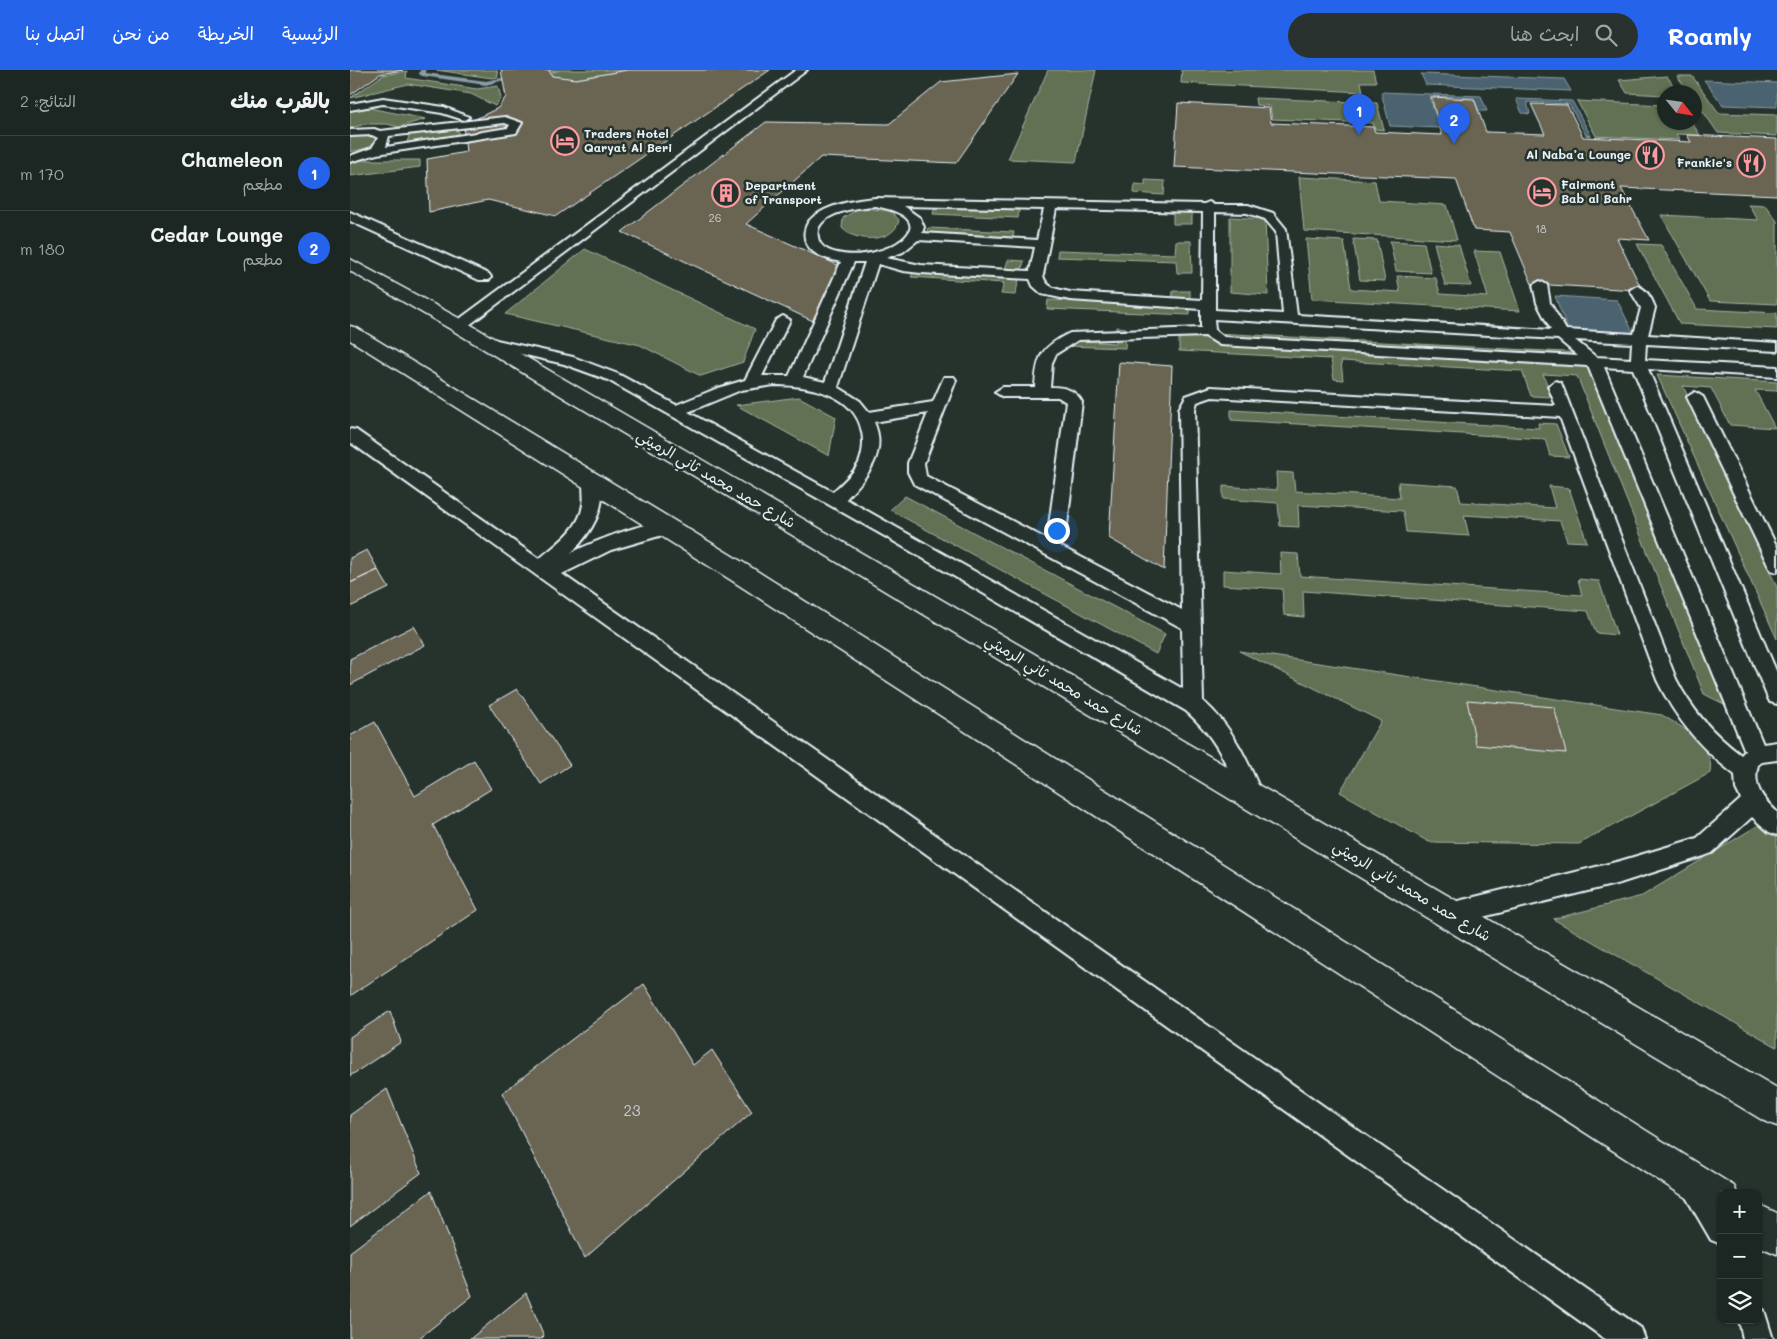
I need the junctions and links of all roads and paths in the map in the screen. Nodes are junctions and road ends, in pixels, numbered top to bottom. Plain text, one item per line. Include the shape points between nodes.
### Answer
1 (802, 70) edge
2 (350, 107) edge
3 (464, 117) dead end
4 (350, 132) edge
5 (380, 134) junction
6 (373, 151) junction
7 (350, 159) edge
8 (875, 202) junction
9 (1051, 206) junction
10 (1209, 206) junction
11 (350, 216) edge
12 (914, 236) junction
13 (1044, 244) junction
14 (849, 258) junction
15 (873, 258) junction
16 (350, 264) edge
17 (1036, 275) junction
18 (484, 277) dead end
19 (1540, 285) dead end
20 (1637, 290) dead end
21 (1208, 310) junction
22 (782, 320) dead end
23 (1290, 320) junction
24 (350, 332) edge
25 (469, 333) junction
26 (1214, 336) junction
27 (1564, 337) junction
28 (1639, 340) junction
29 (1777, 347) edge
30 (1592, 360) junction
31 (1638, 363) junction
32 (1777, 372) edge
33 (949, 380) dead end
34 (794, 381) junction
35 (751, 383) junction
36 (1556, 386) dead end
37 (830, 389) junction
38 (1003, 392) dead end
39 (1042, 392) junction
40 (1695, 397) dead end
41 (939, 406) junction
42 (676, 411) junction
43 (1566, 412) junction
44 (866, 418) junction
45 (350, 434) edge
46 (591, 481) junction
47 (835, 500) junction
48 (1058, 525) dead end
49 (667, 528) junction
50 (1777, 566) edge
51 (543, 572) junction
52 (1191, 624) junction
53 (1777, 696) edge
54 (1193, 705) junction
55 (1760, 758) edge
56 (1252, 797) junction
57 (1753, 802) junction
58 (1777, 825) edge
59 (1450, 914) junction
60 (1777, 1108) edge
61 (1685, 1177) junction
62 (1717, 1197) edge
63 (1717, 1224) edge
64 (1762, 1226) edge
65 (1777, 1235) edge
66 (1755, 1324) edge
67 (1630, 1339) edge
68 (1758, 1339) edge

1 - 25 lane
2 - 3 lane via 382,102 444,110
4 - 5 lane
5 - 6 lane via 384,142
5 - 6 lane via 505,120 517,123 512,131 414,148
6 - 7 lane
8 - 9 lane
8 - 12 lane via 905,210 914,217 918,227
8 - 14 lane via 839,208 814,224 810,233 818,248 828,254
9 - 10 lane
9 - 13 lane
10 - 21 lane
10 - 23 lane via 1248,209 1269,216 1282,232
11 - 18 lane
12 - 13 lane
12 - 15 lane via 899,250
13 - 17 lane
14 - 15 lane
14 - 34 lane
15 - 17 lane via 903,268
15 - 37 lane
16 - 25 main road, شارع حمد محمد ثاني الرميثي
17 - 21 lane via 1038,284 1047,291 1070,296
19 - 27 lane via 1540,296
20 - 28 lane via 1645,298 1649,313
21 - 23 lane
21 - 26 lane
22 - 35 lane
23 - 27 lane
24 - 46 main road
25 - 42 lane via 579,363 613,377
25 - 56 main road, شارع حمد محمد ثاني الرميثي
26 - 30 lane
26 - 39 lane via 1075,336 1056,344 1045,356
27 - 28 lane
27 - 30 lane
28 - 29 lane
28 - 31 lane
30 - 31 lane
30 - 55 lane
31 - 32 lane
31 - 53 lane
33 - 41 lane
34 - 35 lane
34 - 37 lane
35 - 42 lane via 724,390
36 - 43 lane
37 - 44 lane via 852,401
38 - 39 lane
39 - 48 lane via 1067,394 1074,402
40 - 50 lane
41 - 44 lane
41 - 52 lane via 916,463 920,480
42 - 47 lane
43 - 52 lane via 1211,392 1197,396 1187,409
43 - 55 lane via 1676,701 1704,738
44 - 47 lane via 872,439 867,462
45 - 51 lane
46 - 49 main road
46 - 51 lane via 594,494 586,524
47 - 54 lane
49 - 51 lane via 618,539
49 - 61 main road
51 - 67 lane
52 - 54 lane
54 - 56 lane via 1223,734
55 - 57 lane via 1745,786
56 - 59 main road, شارع حمد محمد ثاني الرميثي
57 - 58 lane
57 - 59 lane via 1704,846 1620,872
59 - 60 main road, شارع حمد محمد ثاني الرميثي
61 - 62 main road
61 - 63 lane
64 - 65 main road
66 - 68 lane

